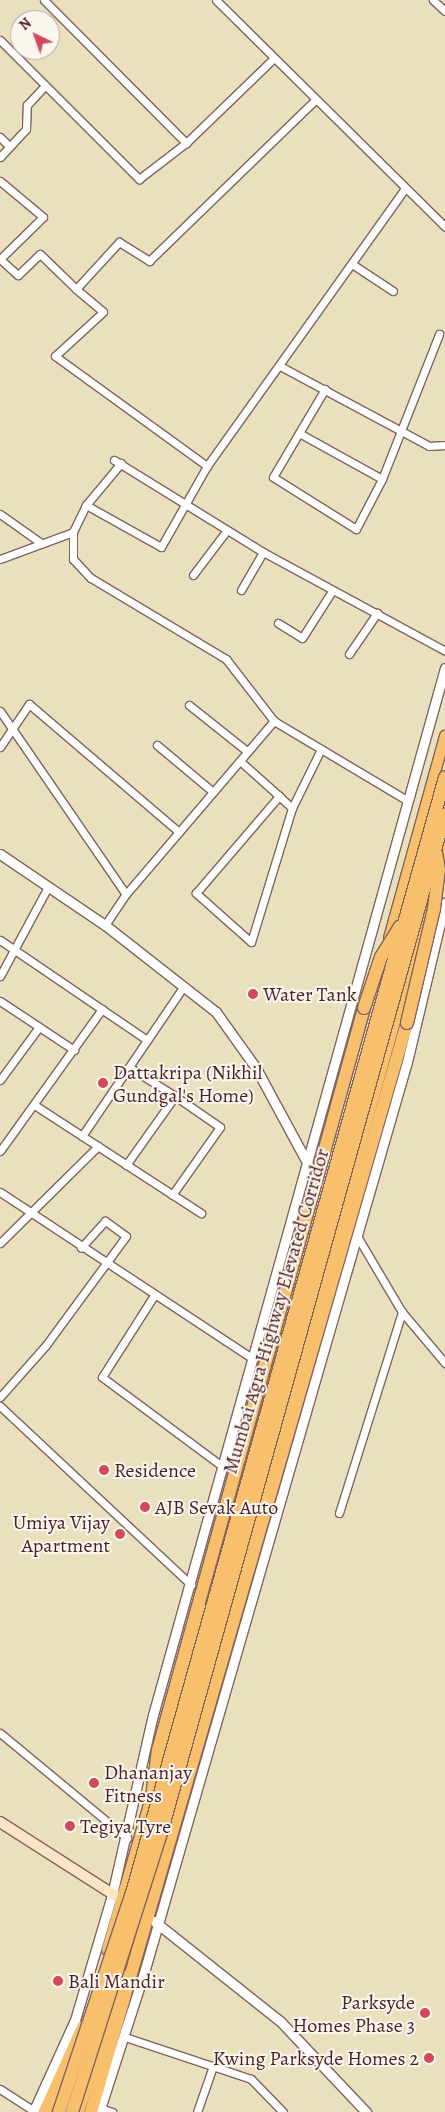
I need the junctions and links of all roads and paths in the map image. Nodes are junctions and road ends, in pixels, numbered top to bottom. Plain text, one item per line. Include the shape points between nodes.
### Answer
1 (44, 0) edge
2 (216, 0) edge
3 (433, 0) edge
4 (445, 11) edge
5 (0, 40) edge
6 (274, 58) junction
7 (45, 86) junction
8 (315, 100) junction
9 (0, 137) edge
10 (186, 144) junction
11 (9, 146) junction
12 (0, 157) edge
13 (0, 181) edge
14 (405, 188) junction
15 (445, 228) edge
16 (352, 264) junction
17 (76, 289) junction
18 (393, 290) dead end
19 (439, 334) dead end
20 (280, 366) junction
21 (326, 389) junction
22 (400, 430) junction
23 (300, 433) junction
24 (445, 445) edge
25 (207, 466) junction
26 (382, 479) junction
27 (186, 502) junction
28 (86, 505) junction
29 (0, 514) edge
30 (226, 530) junction
31 (73, 532) junction
32 (41, 543) junction
33 (263, 552) junction
34 (0, 558) edge
35 (193, 575) dead end
36 (241, 590) dead end
37 (332, 591) junction
38 (377, 613) junction
39 (278, 623) dead end
40 (445, 651) edge
41 (349, 654) dead end
42 (445, 668) edge
43 (188, 705) dead end
44 (0, 711) edge
45 (274, 720) junction
46 (13, 728) junction
47 (445, 736) edge
48 (156, 745) dead end
49 (0, 747) edge
50 (321, 749) junction
51 (248, 752) junction
52 (240, 761) junction
53 (445, 777) edge
54 (213, 792) junction
55 (279, 796) junction
56 (408, 801) junction
57 (292, 808) junction
58 (445, 814) edge
59 (179, 832) junction
60 (440, 845) edge
61 (0, 854) edge
62 (48, 887) junction
63 (126, 894) junction
64 (445, 902) edge
65 (409, 911) junction
66 (105, 926) junction
67 (0, 940) edge
68 (14, 950) junction
69 (0, 976) edge
70 (184, 986) junction
71 (0, 1002) edge
72 (102, 1009) junction
73 (39, 1027) junction
74 (147, 1040) junction
75 (74, 1050) junction
76 (129, 1067) junction
77 (0, 1080) edge
78 (175, 1096) junction
79 (36, 1106) junction
80 (82, 1136) junction
81 (98, 1146) junction
82 (0, 1151) edge
83 (308, 1164) junction
84 (126, 1165) junction
85 (0, 1192) edge
86 (172, 1195) junction
87 (201, 1213) dead end
88 (32, 1214) junction
89 (357, 1236) junction
90 (0, 1243) edge
91 (81, 1248) junction
92 (104, 1264) junction
93 (153, 1296) junction
94 (402, 1312) junction
95 (253, 1359) junction
96 (445, 1363) edge
97 (0, 1397) edge
98 (0, 1406) edge
99 (224, 1467) junction
100 (339, 1513) dead end
101 (191, 1585) junction
102 (0, 1733) edge
103 (152, 1797) junction
104 (0, 1822) edge
105 (127, 1838) junction
106 (112, 1895) junction
107 (122, 1901) junction
108 (150, 1919) junction
109 (83, 2027) junction
110 (125, 2036) junction
111 (213, 2066) junction
112 (0, 2089) edge
113 (97, 2111) edge
114 (362, 2111) edge
115 (37, 2112) edge
116 (53, 2112) edge
117 (59, 2112) edge
118 (72, 2112) edge
119 (79, 2112) edge
120 (112, 2112) edge
121 (196, 2112) edge
122 (283, 2112) edge

1 - 10 street
2 - 6 street
3 - 4 street
5 - 7 street
6 - 8 street
6 - 10 street
7 - 10 street via 136,178 146,176
7 - 11 street via 27,105 26,129
8 - 14 street
8 - 17 street via 148,262 120,242
9 - 11 street
11 - 12 street
13 - 17 street via 43,217 0,259 18,275 40,254
14 - 15 street
14 - 16 street
16 - 18 street
16 - 20 street
17 - 25 street via 103,312 55,356
19 - 22 street
20 - 21 street
20 - 25 street
21 - 22 street
21 - 23 street
22 - 24 street via 428,446
22 - 26 street
23 - 26 street
23 - 26 street via 273,477 356,528
25 - 27 street
27 - 28 street via 118,461
27 - 28 street via 158,548
27 - 30 street
28 - 31 street
29 - 32 street
30 - 33 street
30 - 35 street
31 - 32 street
31 - 45 street via 73,559 91,578 226,659
32 - 34 street
33 - 36 street
33 - 37 street
37 - 38 street
37 - 39 street via 302,638
38 - 40 street
38 - 41 street
42 - 56 street
43 - 51 street
44 - 46 street
45 - 50 street
45 - 51 street
46 - 49 street
46 - 59 street via 29,704
46 - 63 street
47 - 103 main road
48 - 54 street
50 - 56 street
50 - 57 street
51 - 52 street
52 - 54 street
52 - 55 street
53 - 65 highway, Mumbai Agra Highway Elevated Corridor, bridge
54 - 59 street
55 - 57 street
55 - 57 street via 196,893 251,942
56 - 83 street
58 - 60 highway, Mumbai Agra Highway Elevated Corridor, bridge
59 - 63 street
60 - 108 main road
60 - 108 highway, bridge via 434,909 407,1023
60 - 118 highway, Mumbai Agra Highway Elevated Corridor, bridge via 164,1823
61 - 62 street
62 - 66 street
62 - 68 street
63 - 66 street
64 - 89 street via 407,1062
65 - 103 highway, bridge via 381,957 364,1008 158,1750
65 - 117 highway, Mumbai Agra Highway Elevated Corridor, bridge via 132,1893
66 - 70 street
67 - 68 street
68 - 69 street
68 - 72 street
70 - 74 street
70 - 83 street via 237,1037
71 - 73 street
72 - 74 street
72 - 75 street
73 - 75 street
73 - 77 street
74 - 76 street
75 - 79 street
76 - 78 street
76 - 80 street
78 - 84 street
78 - 86 street via 220,1127
79 - 80 street
79 - 82 street
80 - 81 street
81 - 84 street
81 - 88 street
83 - 95 street
84 - 86 street
85 - 88 street
86 - 87 street
88 - 90 street
88 - 91 street
89 - 94 street
89 - 108 street
91 - 92 street
91 - 92 street via 105,1221 126,1236
92 - 93 street
92 - 97 street via 46,1345
93 - 95 street
93 - 99 street via 102,1377
94 - 96 street
94 - 100 street
95 - 99 street
98 - 101 street
99 - 101 street
101 - 105 street via 153,1716
102 - 105 street
103 - 107 main road
104 - 106 main road
105 - 106 street
106 - 107 main road
106 - 115 street via 75,2020
107 - 108 main road
107 - 109 main road
108 - 110 street
108 - 113 highway
108 - 114 street via 280,2022
108 - 119 main road
109 - 115 highway
109 - 116 main road
110 - 111 street
110 - 113 street
111 - 121 street
111 - 122 street via 251,2079
112 - 115 street
113 - 120 street

